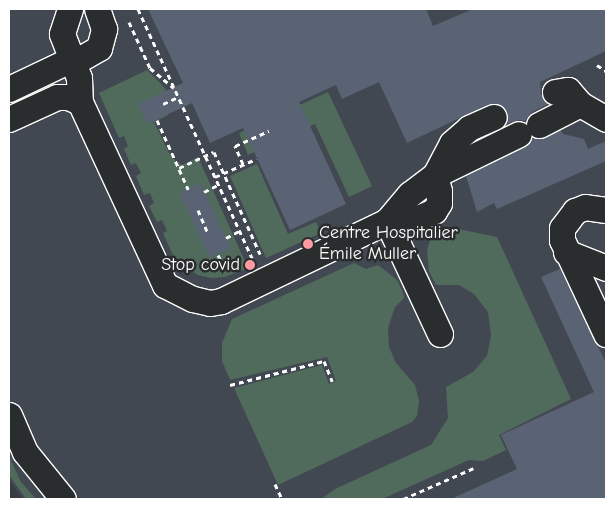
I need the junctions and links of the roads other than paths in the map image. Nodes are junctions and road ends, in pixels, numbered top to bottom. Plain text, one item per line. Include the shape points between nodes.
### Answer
1 (70, 9) edge
2 (97, 9) edge
3 (70, 60) junction
4 (9, 89) edge
5 (555, 92) dead end
6 (80, 102) junction
7 (580, 104) junction
8 (494, 117) dead end
9 (9, 119) edge
10 (606, 119) edge
11 (435, 175) junction
12 (606, 210) edge
13 (387, 221) junction
14 (566, 252) junction
15 (606, 268) edge
16 (440, 334) dead end
17 (606, 334) edge
18 (9, 415) edge
19 (63, 499) edge

1 - 3 lane via 62,34
2 - 3 lane via 104,29 99,48 80,59
3 - 4 lane
3 - 6 lane via 79,78
5 - 7 lane via 568,90
6 - 9 lane via 57,97
6 - 13 lane via 164,285 185,296 210,303 221,301
7 - 10 lane
7 - 11 lane
8 - 11 lane via 469,128 452,143
11 - 13 lane via 410,194
12 - 14 lane via 585,207 569,218 562,228
13 - 16 lane
14 - 15 lane
14 - 17 lane
18 - 19 lane via 25,452

